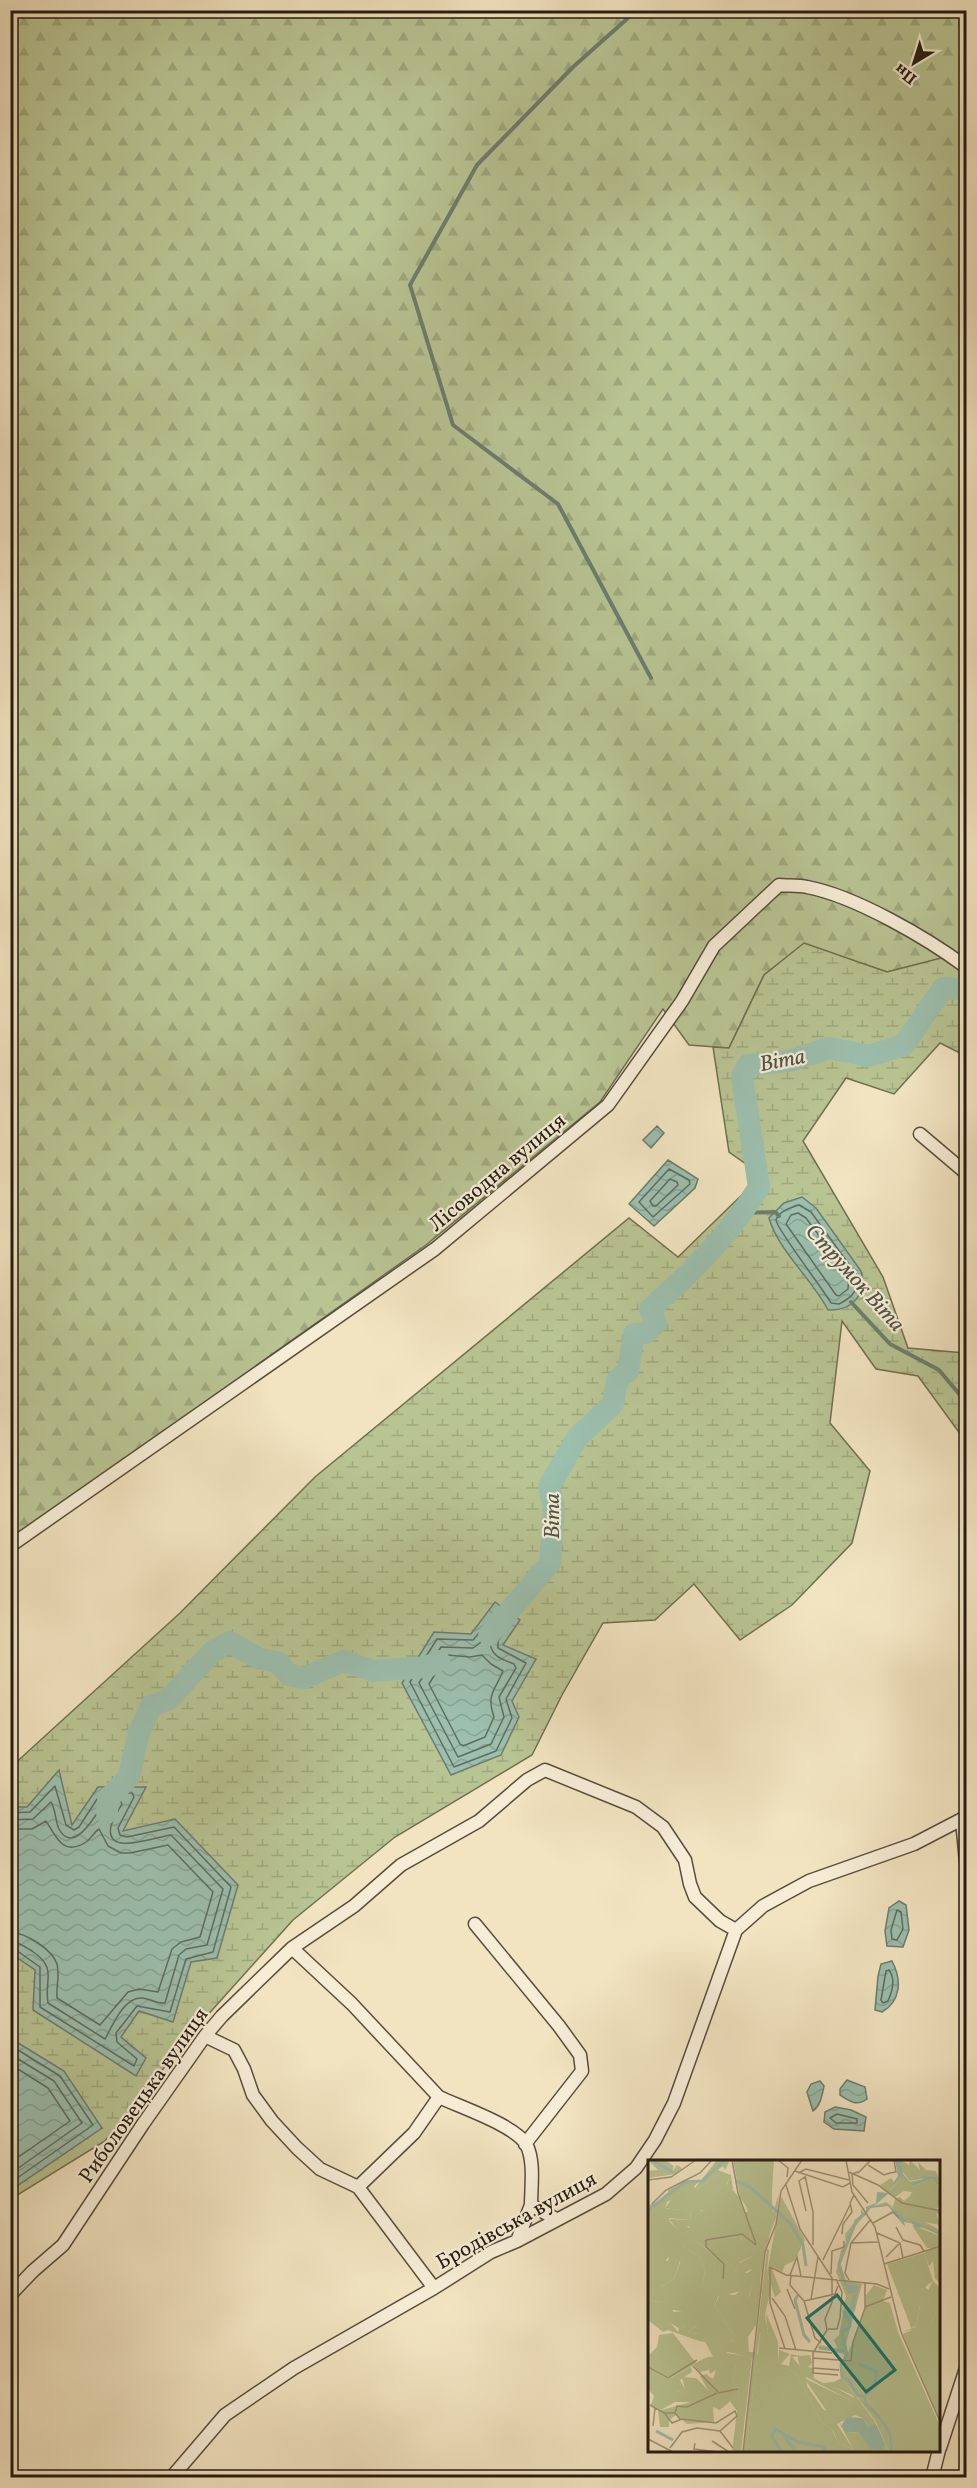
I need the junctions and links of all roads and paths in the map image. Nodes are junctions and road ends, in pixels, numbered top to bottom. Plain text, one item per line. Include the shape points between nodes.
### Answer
1 (966, 967) edge
2 (920, 1134) dead end
3 (966, 1173) edge
4 (10, 1546) edge
5 (964, 1819) edge
6 (966, 1862) edge
7 (475, 1924) dead end
8 (736, 1930) junction
9 (292, 1948) junction
10 (205, 2036) junction
11 (439, 2097) junction
12 (525, 2144) junction
13 (358, 2187) junction
14 (531, 2205) junction
15 (556, 2220) junction
16 (517, 2241) junction
17 (434, 2288) junction
18 (10, 2295) edge
19 (966, 2368) edge
20 (941, 2443) edge
21 (938, 2452) edge
22 (171, 2478) edge
23 (932, 2478) edge

1 - 4 street, Лісоводна вулиця via 869,910 806,886 779,885 714,946 682,1001 608,1106 435,1249
2 - 3 street
5 - 6 street
5 - 8 street via 914,1844 809,1881 764,1906
7 - 12 street via 580,2055 582,2071
8 - 9 street, Риболовецька вулиця via 720,1921 695,1897 685,1860 663,1827 636,1807 545,1770 526,1779 478,1821 401,1865 354,1906
8 - 15 street, Бродівська вулиця via 693,2056 655,2140 636,2168 606,2194
9 - 10 street, Риболовецька вулиця
9 - 11 street via 352,2004
10 - 13 street via 234,2050 253,2095 297,2148 320,2169
10 - 18 street, Риболовецька вулиця via 63,2245
11 - 12 street via 502,2125
11 - 13 street via 414,2133
12 - 14 street via 530,2158
13 - 17 street
14 - 15 street
14 - 16 street
15 - 16 street, Бродівська вулиця
16 - 17 street, Бродівська вулиця via 491,2252
17 - 22 street, Бродівська вулиця via 294,2368 225,2415
19 - 20 street
21 - 23 street

